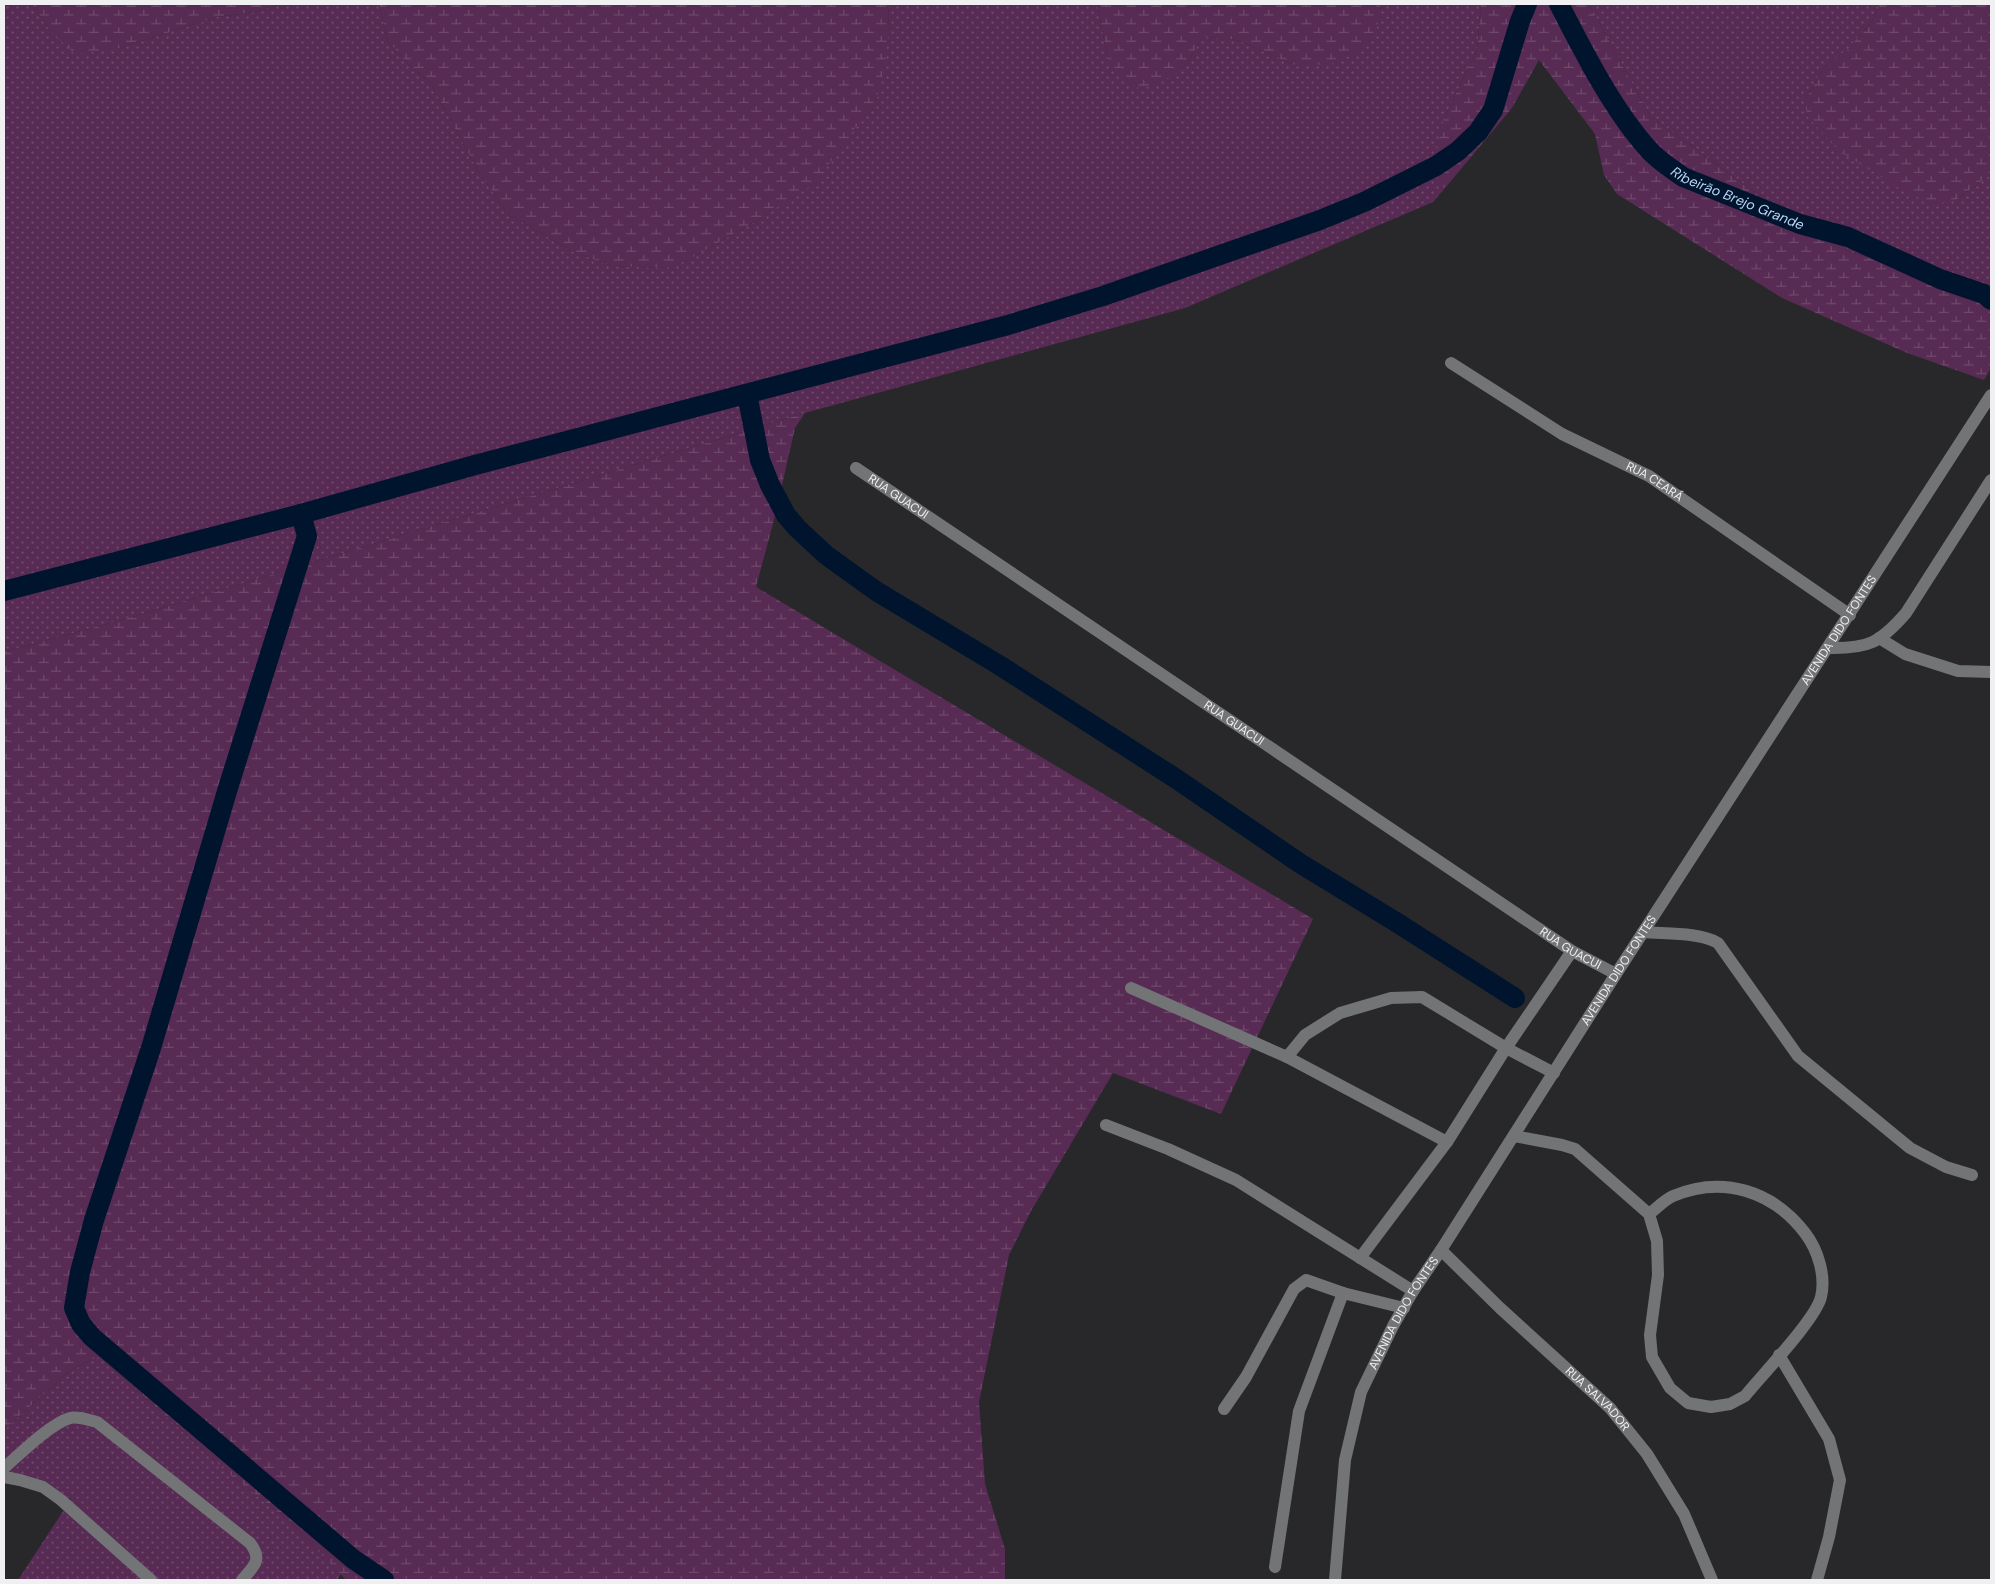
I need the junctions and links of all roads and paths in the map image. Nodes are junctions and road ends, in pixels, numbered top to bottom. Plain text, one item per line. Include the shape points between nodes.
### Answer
1 (1451, 363) dead end
2 (1991, 394) edge
3 (856, 468) dead end
4 (1991, 480) edge
5 (1850, 615) junction
6 (1879, 638) junction
7 (1828, 648) junction
8 (1991, 672) edge
9 (1644, 932) junction
10 (1572, 951) junction
11 (1616, 974) junction
12 (1131, 988) dead end
13 (1506, 1048) junction
14 (1287, 1057) junction
15 (1554, 1073) junction
16 (1106, 1125) dead end
17 (1514, 1136) junction
18 (1447, 1142) junction
19 (1972, 1175) dead end
20 (1649, 1214) junction
21 (1441, 1250) junction
22 (1360, 1258) junction
23 (1412, 1291) junction
24 (1343, 1293) junction
25 (1404, 1308) junction
26 (1779, 1355) junction
27 (1224, 1409) dead end
28 (4, 1468) edge
29 (4, 1478) edge
30 (1275, 1567) dead end
31 (150, 1580) edge
32 (242, 1580) edge
33 (1334, 1580) edge
34 (1712, 1580) edge
35 (1817, 1580) edge

1 - 5 street, RUA CEARÁ via 1562,434 1649,476
2 - 5 street, AVENIDA DIDO FONTES
3 - 10 street, RUA GUACUI
4 - 6 street via 1906,613
5 - 7 street, AVENIDA DIDO FONTES
6 - 7 street via 1869,645 1852,649
6 - 8 street via 1905,654 1958,671
7 - 9 street, AVENIDA DIDO FONTES
9 - 11 street, AVENIDA DIDO FONTES
9 - 19 street via 1702,937 1718,943 1798,1056 1910,1148 1946,1167
10 - 11 street, RUA GUACUI
10 - 13 street
11 - 15 street, AVENIDA DIDO FONTES
12 - 14 street
13 - 14 street via 1422,997 1391,998 1340,1013 1305,1034
13 - 15 street
13 - 18 street
14 - 18 street
15 - 17 street, AVENIDA DIDO FONTES
16 - 22 street via 1168,1148 1236,1180
17 - 20 street via 1575,1149
17 - 21 street, AVENIDA DIDO FONTES
18 - 22 street
20 - 26 street via 1657,1242 1658,1276 1650,1335 1652,1357 1670,1388 1688,1403 1711,1407 1730,1404 1744,1396
20 - 26 street via 1672,1196 1715,1187 1740,1189 1763,1196 1794,1218 1811,1240 1823,1280 1821,1298 1811,1317
21 - 23 street, AVENIDA DIDO FONTES
21 - 34 street, RUA SALVADOR via 1610,1408 1647,1454 1684,1514
22 - 23 street
23 - 25 street, AVENIDA DIDO FONTES
24 - 25 street
24 - 27 street via 1306,1280 1294,1289 1246,1377
24 - 30 street via 1299,1411
25 - 33 street, AVENIDA DIDO FONTES via 1361,1392 1345,1460
26 - 35 street via 1829,1439 1840,1480
28 - 32 street via 45,1433 70,1418 97,1422 250,1542 257,1553 256,1564
29 - 31 street via 43,1487

